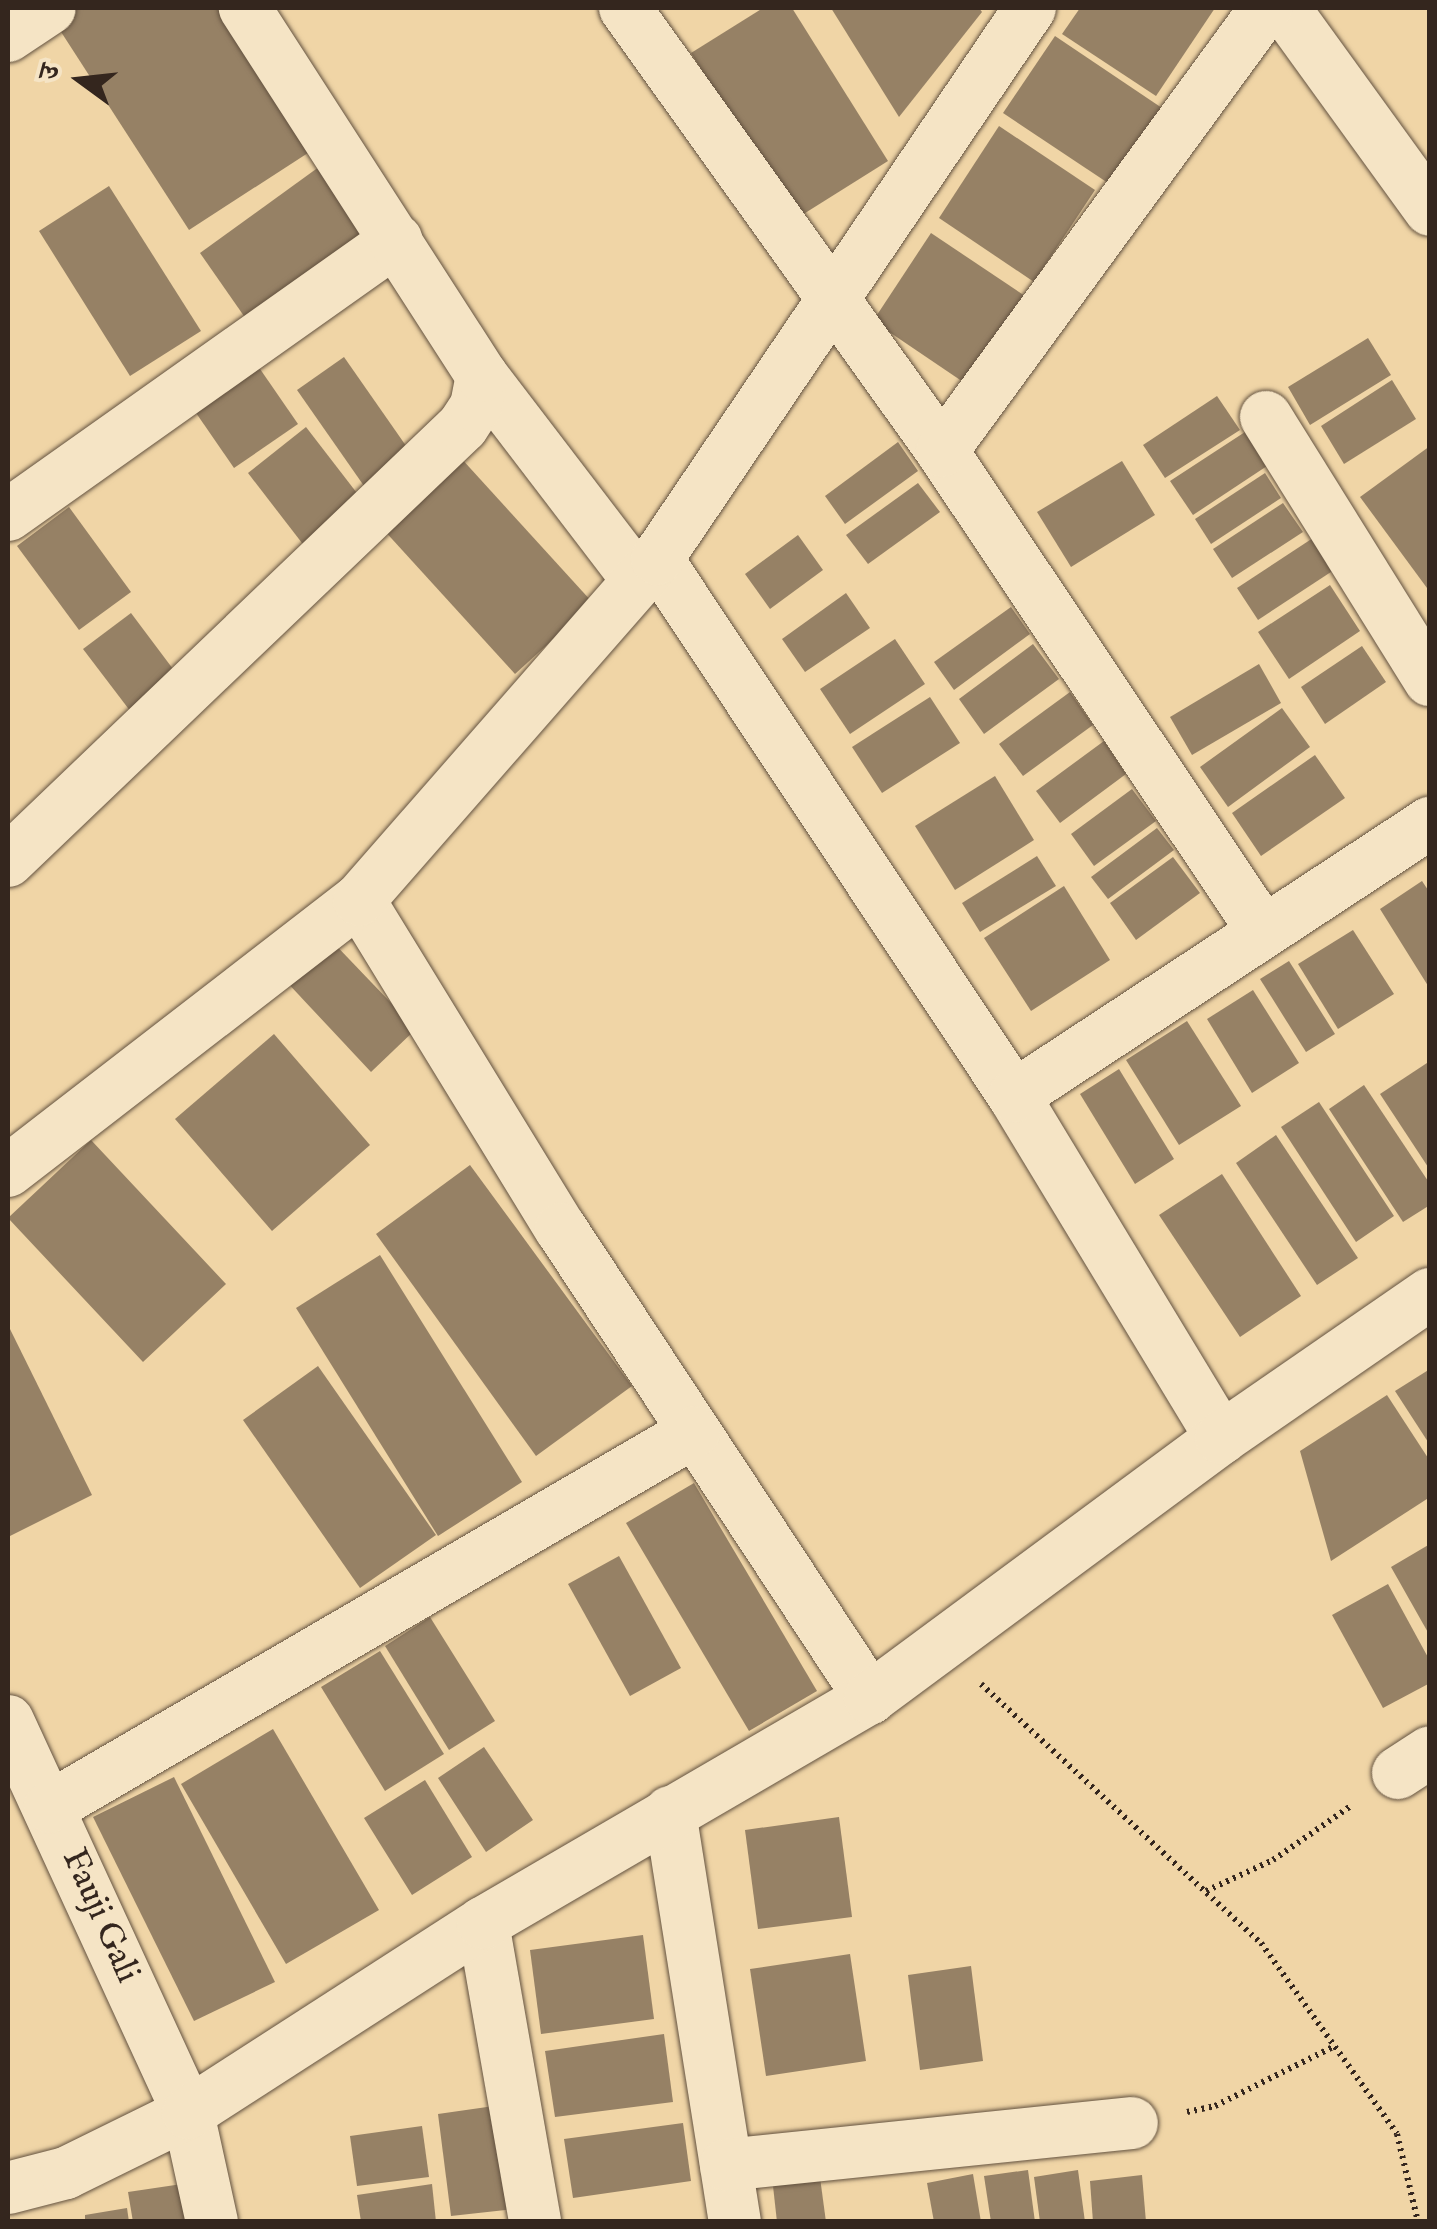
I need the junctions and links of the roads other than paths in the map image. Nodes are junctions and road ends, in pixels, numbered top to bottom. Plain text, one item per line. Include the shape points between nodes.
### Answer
1 (50, 8) edge
2 (245, 8) edge
3 (625, 8) edge
4 (1266, 8) edge
5 (1284, 8) edge
6 (1015, 15) edge
7 (8, 36) edge
8 (1430, 210) edge
9 (397, 240) junction
10 (832, 295) junction
11 (482, 376) junction
12 (1266, 418) dead end
13 (942, 451) junction
14 (8, 515) edge
15 (648, 570) junction
16 (1430, 680) edge
17 (1430, 823) edge
18 (8, 861) edge
19 (359, 900) junction
20 (1263, 931) junction
21 (1014, 1096) junction
22 (8, 1171) edge
23 (1430, 1294) edge
24 (694, 1432) junction
25 (1222, 1438) junction
26 (870, 1698) junction
27 (8, 1721) edge
28 (50, 1806) junction
29 (670, 1812) junction
30 (483, 1922) junction
31 (188, 2112) junction
32 (1132, 2124) road end
33 (726, 2165) junction
34 (8, 2188) edge
35 (212, 2222) edge
36 (536, 2222) edge
37 (735, 2222) edge

1 - 7 street
2 - 9 street
3 - 10 street
4 - 13 street
5 - 8 street
6 - 10 street
9 - 11 street
9 - 14 street
10 - 13 street
10 - 15 street
11 - 15 street
11 - 18 street via 463,426
12 - 16 street
13 - 20 street
15 - 19 street
15 - 21 street
17 - 20 street
19 - 22 street
19 - 24 street via 560,1229
20 - 21 street
21 - 25 street
23 - 25 street
24 - 26 street
24 - 28 street
25 - 26 street
26 - 29 street
27 - 28 street, Fauji Gali
28 - 31 street, Fauji Gali
29 - 30 street
29 - 33 street
30 - 31 street
30 - 36 street
31 - 34 street via 66,2173
31 - 35 street, Fauji Gali
32 - 33 street
33 - 37 street

